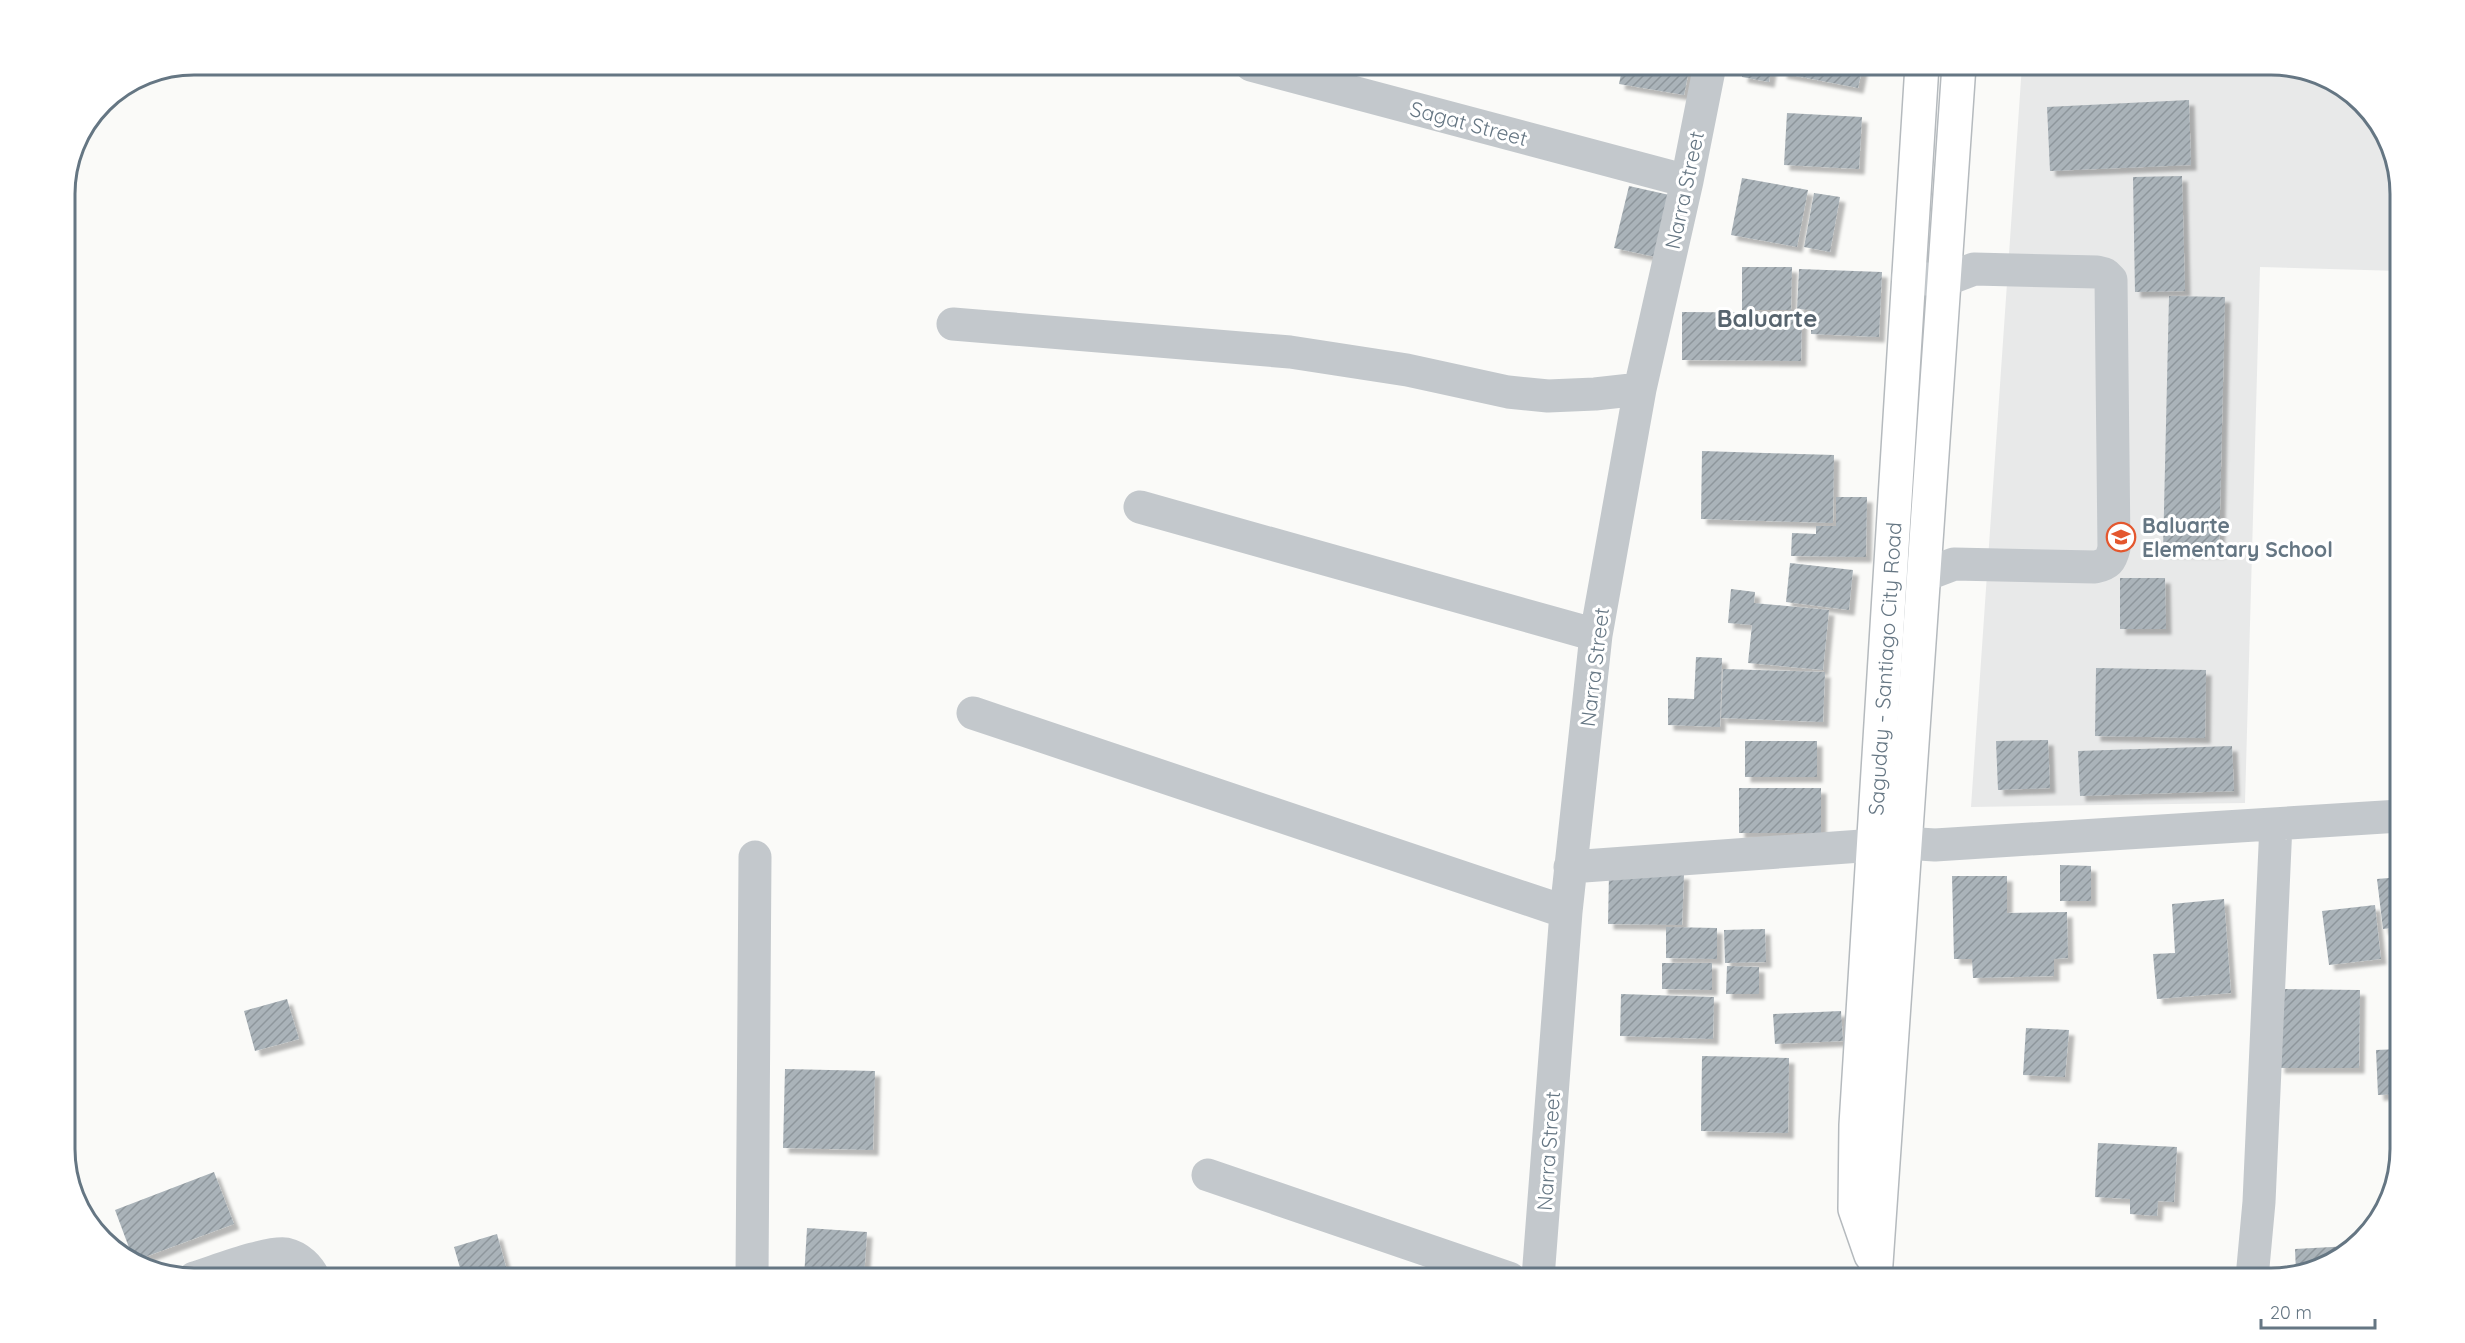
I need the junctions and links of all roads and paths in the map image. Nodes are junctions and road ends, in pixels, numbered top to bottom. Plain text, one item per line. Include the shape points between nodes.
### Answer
1 (1292, 75) edge
2 (1708, 75) edge
3 (1921, 75) edge
4 (1958, 75) edge
5 (1687, 181) junction
6 (1908, 279) junction
7 (1945, 280) junction
8 (953, 324) dead end
9 (1640, 389) junction
10 (1140, 507) dead end
11 (1889, 573) junction
12 (1925, 575) junction
13 (1596, 635) junction
14 (974, 713) dead end
15 (2390, 817) edge
16 (2276, 824) junction
17 (1906, 843) junction
18 (1873, 845) junction
19 (755, 857) dead end
20 (1570, 867) junction
21 (1566, 912) junction
22 (1208, 1175) dead end
23 (232, 1268) edge
24 (307, 1268) edge
25 (752, 1268) edge
26 (1480, 1268) edge
27 (1539, 1268) edge
28 (1874, 1268) edge
29 (1876, 1268) edge
30 (2253, 1268) edge

1 - 5 street, Sagat Street
2 - 5 street, Narra Street
3 - 6 main road, Saguday - Santiago City Road
4 - 7 main road, Saguday - Santiago City Road
5 - 9 street, Narra Street
6 - 7 street
6 - 11 main road, Saguday - Santiago City Road
7 - 12 main road, Saguday - Santiago City Road
7 - 12 street via 1974,269 2097,272 2111,280 2114,548 2108,564 2095,567 1954,564
8 - 9 street via 1290,352 1528,394
9 - 13 street, Narra Street
10 - 13 street
11 - 12 street
11 - 18 main road, Saguday - Santiago City Road
12 - 17 main road, Saguday - Santiago City Road
13 - 20 street, Narra Street
14 - 21 street
15 - 16 street
16 - 17 street via 1935,845
16 - 30 street
17 - 18 street
17 - 29 main road, Saguday - Santiago City Road
18 - 20 street
18 - 28 main road, Saguday - Santiago City Road via 1856,1125 1855,1209
19 - 25 street
20 - 21 street, Narra Street
21 - 27 street, Narra Street
22 - 26 street
23 - 24 street via 284,1254 296,1257

